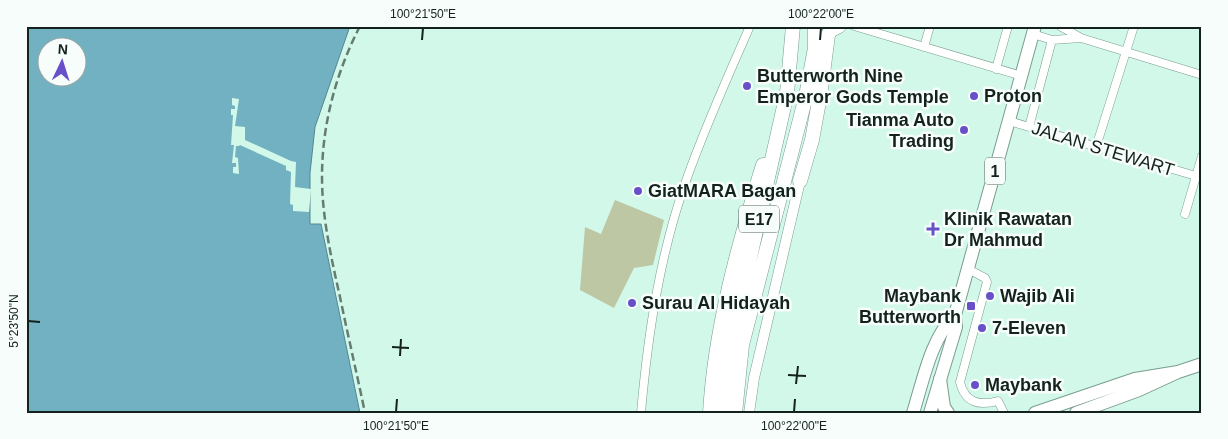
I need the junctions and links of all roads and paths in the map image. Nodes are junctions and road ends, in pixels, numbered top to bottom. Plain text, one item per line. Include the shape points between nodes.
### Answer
1 (750, 26) edge
2 (793, 26) edge
3 (816, 26) edge
4 (839, 26) edge
5 (854, 26) edge
6 (930, 26) edge
7 (1008, 26) edge
8 (1060, 26) edge
9 (1134, 26) edge
10 (1034, 30) edge
11 (1081, 38) junction
12 (1052, 40) junction
13 (924, 47) junction
14 (815, 48) junction
15 (1125, 52) junction
16 (996, 69) junction
17 (1202, 75) edge
18 (1022, 76) junction
19 (784, 110) junction
20 (1009, 121) junction
21 (1030, 127) junction
22 (1096, 147) junction
23 (1202, 156) edge
24 (1196, 176) junction
25 (800, 181) junction
26 (1185, 214) dead end
27 (968, 269) junction
28 (955, 315) junction
29 (740, 329) junction
30 (1202, 364) edge
31 (1178, 372) junction
32 (940, 379) junction
33 (641, 413) edge
34 (710, 413) edge
35 (723, 413) edge
36 (735, 413) edge
37 (749, 413) edge
38 (913, 413) edge
39 (930, 413) edge
40 (948, 413) edge
41 (1004, 413) edge
42 (1035, 413) edge
43 (1076, 413) edge

1 - 33 street via 687,177 671,231 658,284
2 - 19 highway, E17
3 - 14 highway, E17
4 - 25 highway via 828,35 814,131
5 - 13 street
6 - 13 street
7 - 16 street
8 - 11 street
9 - 15 street
10 - 12 street
10 - 18 main road, 1
11 - 12 street
11 - 15 street
12 - 21 street
13 - 16 street
14 - 25 highway
14 - 29 highway, E17 via 798,126
15 - 17 street
15 - 22 street
16 - 18 street
18 - 20 main road, 1
19 - 29 highway, E17
19 - 34 highway via 755,190 723,312
20 - 21 street, JALAN STEWART
20 - 27 main road, 1
21 - 22 street, JALAN STEWART
22 - 24 street, JALAN STEWART
23 - 24 street
24 - 26 street
25 - 37 street via 754,378
27 - 28 main road, 1
27 - 41 street via 987,282 960,382 962,390 974,403 998,402
28 - 32 main road, 1 via 956,327
28 - 38 main road, 1 via 945,325 936,344
29 - 35 highway, E17 via 727,365
29 - 36 highway, E17
30 - 31 main road
31 - 42 main road via 1135,379
31 - 43 main road via 1140,390
32 - 39 main road, 1
32 - 40 main road via 944,407

